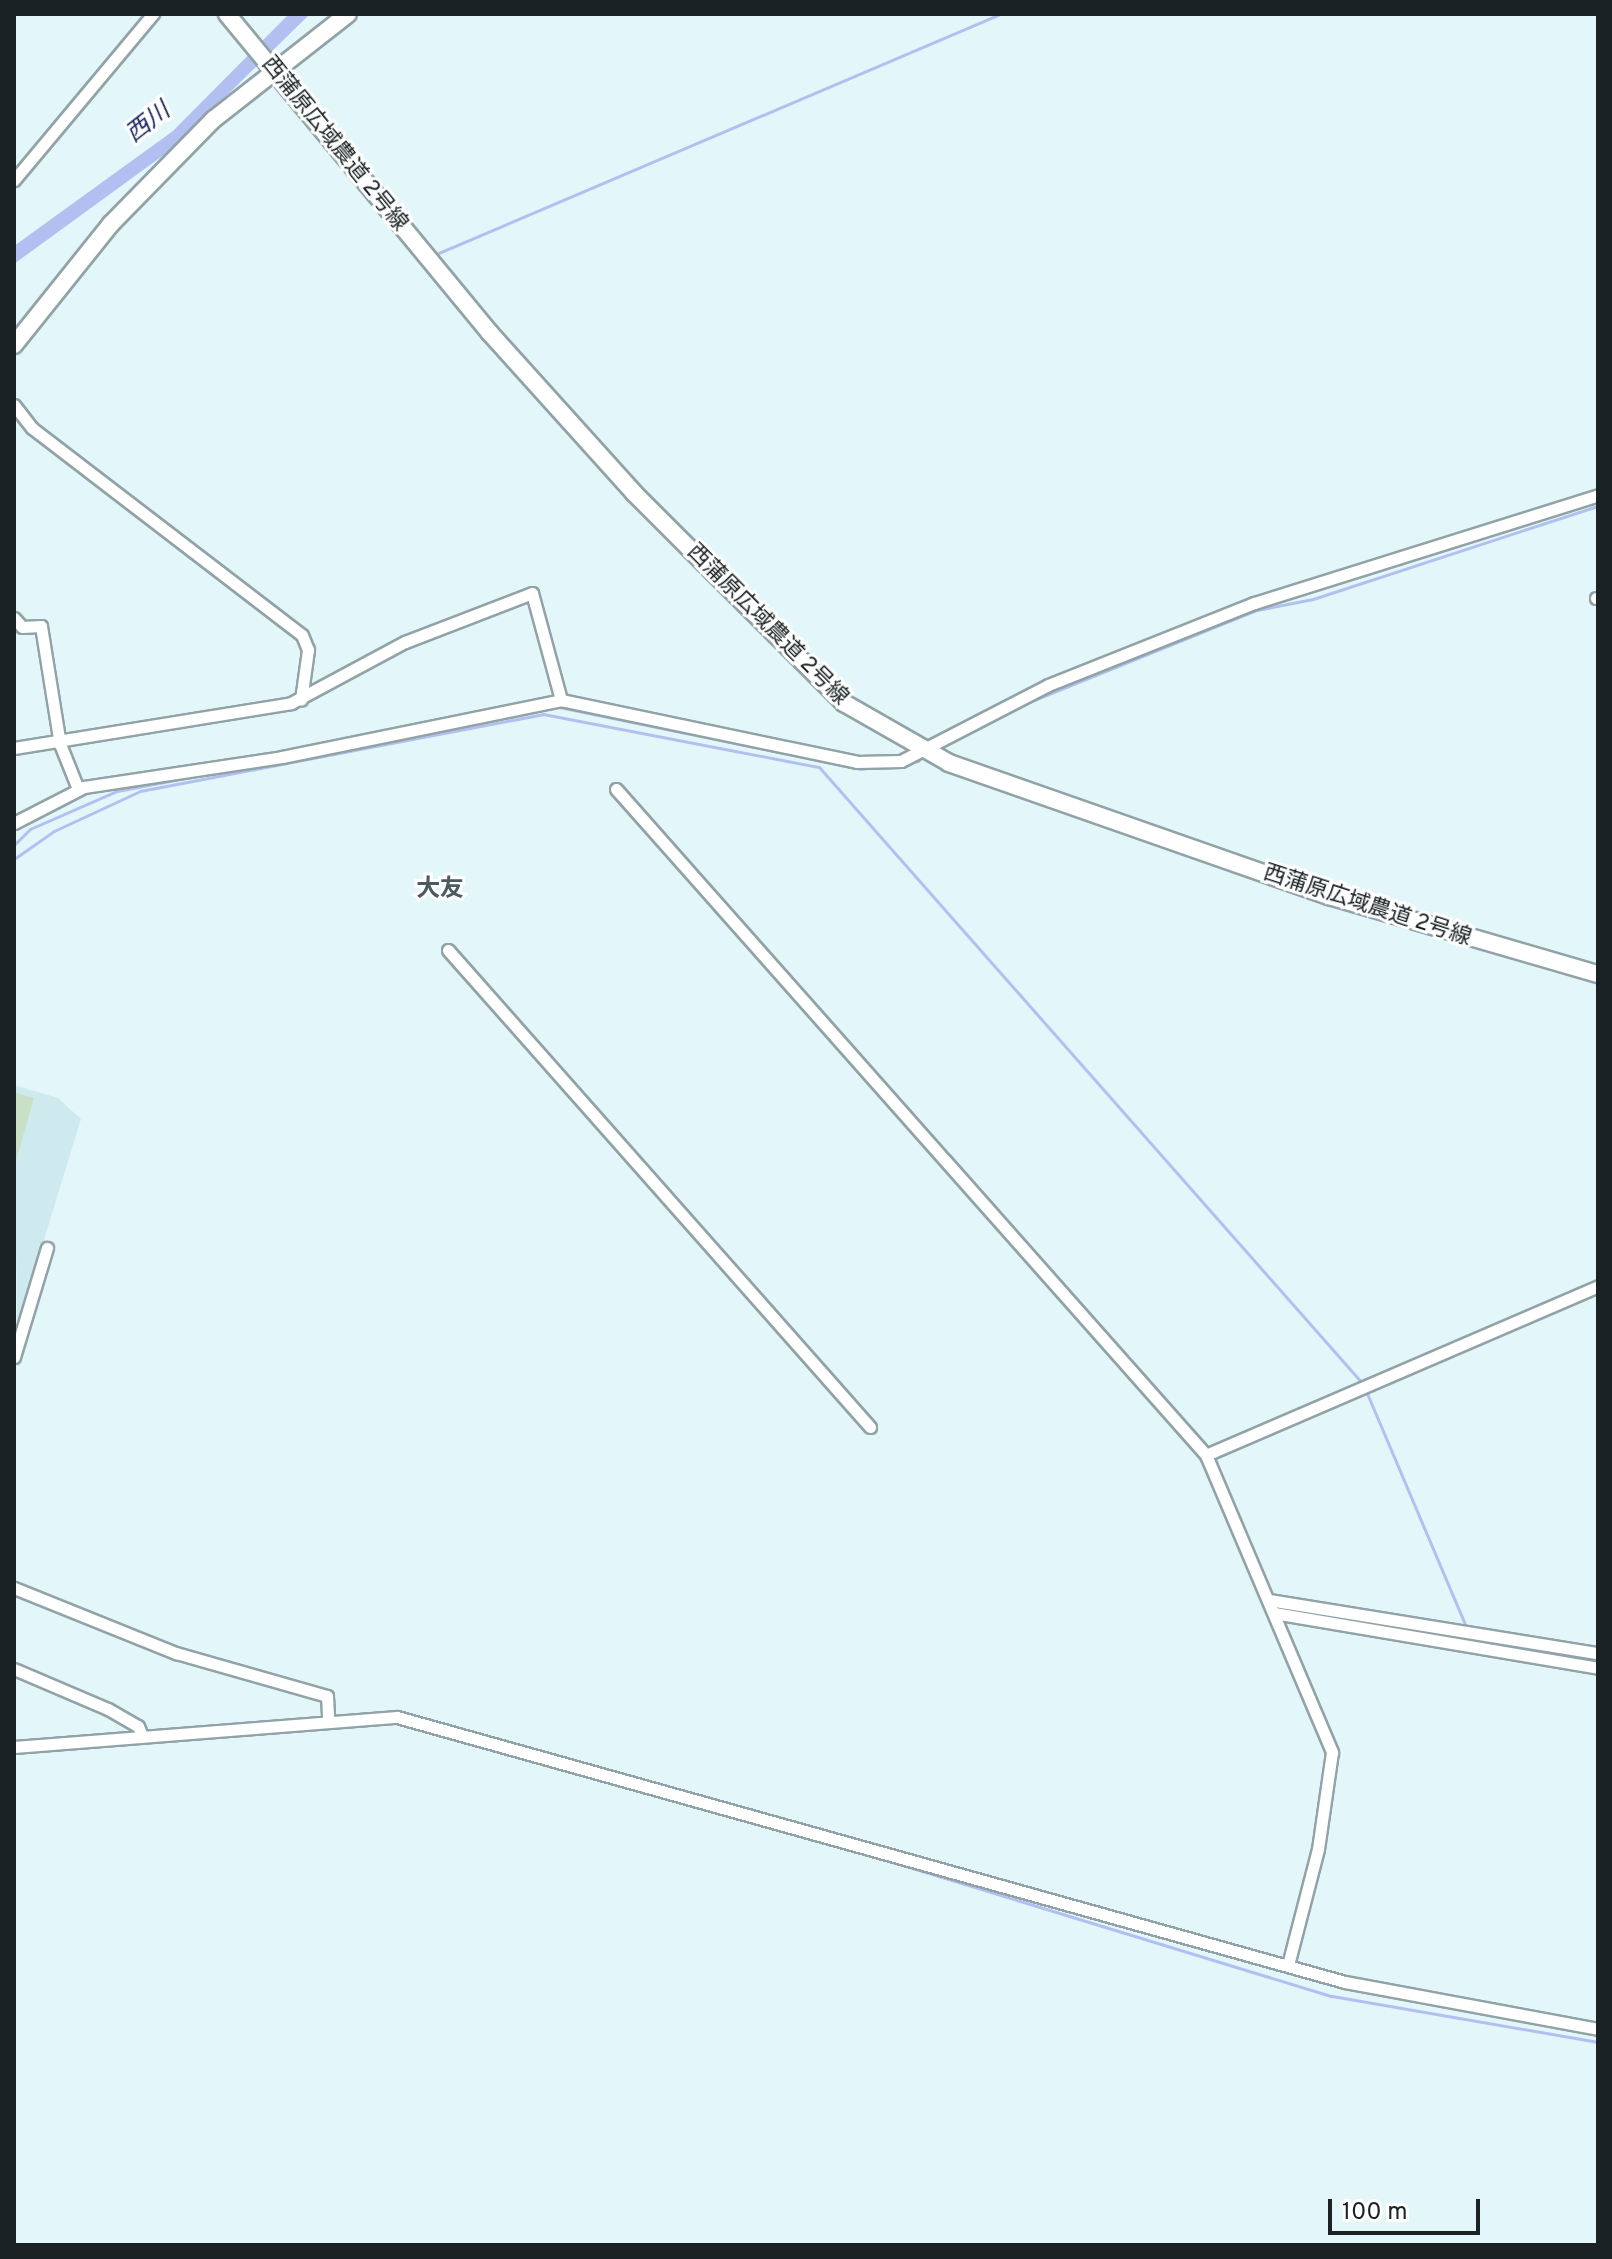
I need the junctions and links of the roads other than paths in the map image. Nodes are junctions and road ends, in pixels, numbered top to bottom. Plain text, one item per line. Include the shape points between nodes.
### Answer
1 (227, 14) edge
2 (348, 14) edge
3 (146, 16) edge
4 (272, 68) junction
5 (14, 180) edge
6 (14, 345) edge
7 (14, 405) edge
8 (1598, 495) edge
9 (14, 618) edge
10 (301, 700) junction
11 (561, 700) junction
12 (60, 744) junction
13 (14, 748) edge
14 (922, 751) junction
15 (78, 789) junction
16 (616, 789) dead end
17 (14, 823) edge
18 (448, 950) dead end
19 (1598, 974) edge
20 (47, 1248) dead end
21 (1598, 1286) edge
22 (14, 1357) edge
23 (870, 1427) dead end
24 (1206, 1455) junction
25 (14, 1588) edge
26 (1269, 1600) junction
27 (1274, 1613) junction
28 (1598, 1653) edge
29 (1598, 1668) edge
30 (14, 1669) edge
31 (328, 1717) junction
32 (142, 1736) junction
33 (14, 1747) edge
34 (1288, 1965) junction
35 (1598, 2029) edge

1 - 4 street, 西蒲原広域農道 2号線
2 - 4 street
3 - 5 street
4 - 6 street via 150,182
4 - 14 street, 西蒲原広域農道 2号線 via 490,333 634,493 812,675
7 - 10 street via 32,428 302,635 308,650
8 - 14 street via 1254,603 1048,685
9 - 12 street via 22,627 41,626
10 - 11 street via 405,642 532,593
10 - 12 street
11 - 14 street via 857,762 901,761
11 - 15 street via 282,757
12 - 13 street
12 - 15 street
14 - 19 street, 西蒲原広域農道 2号線 via 1329,896
15 - 17 street
16 - 24 street
18 - 23 street
20 - 22 street
21 - 24 street
24 - 26 street
25 - 31 street via 176,1653 327,1696
26 - 27 street
26 - 28 street
27 - 29 street
27 - 34 street via 1332,1752 1318,1849
30 - 32 street via 108,1709 138,1726
31 - 32 street
31 - 34 street via 397,1717
32 - 33 street
34 - 35 street

